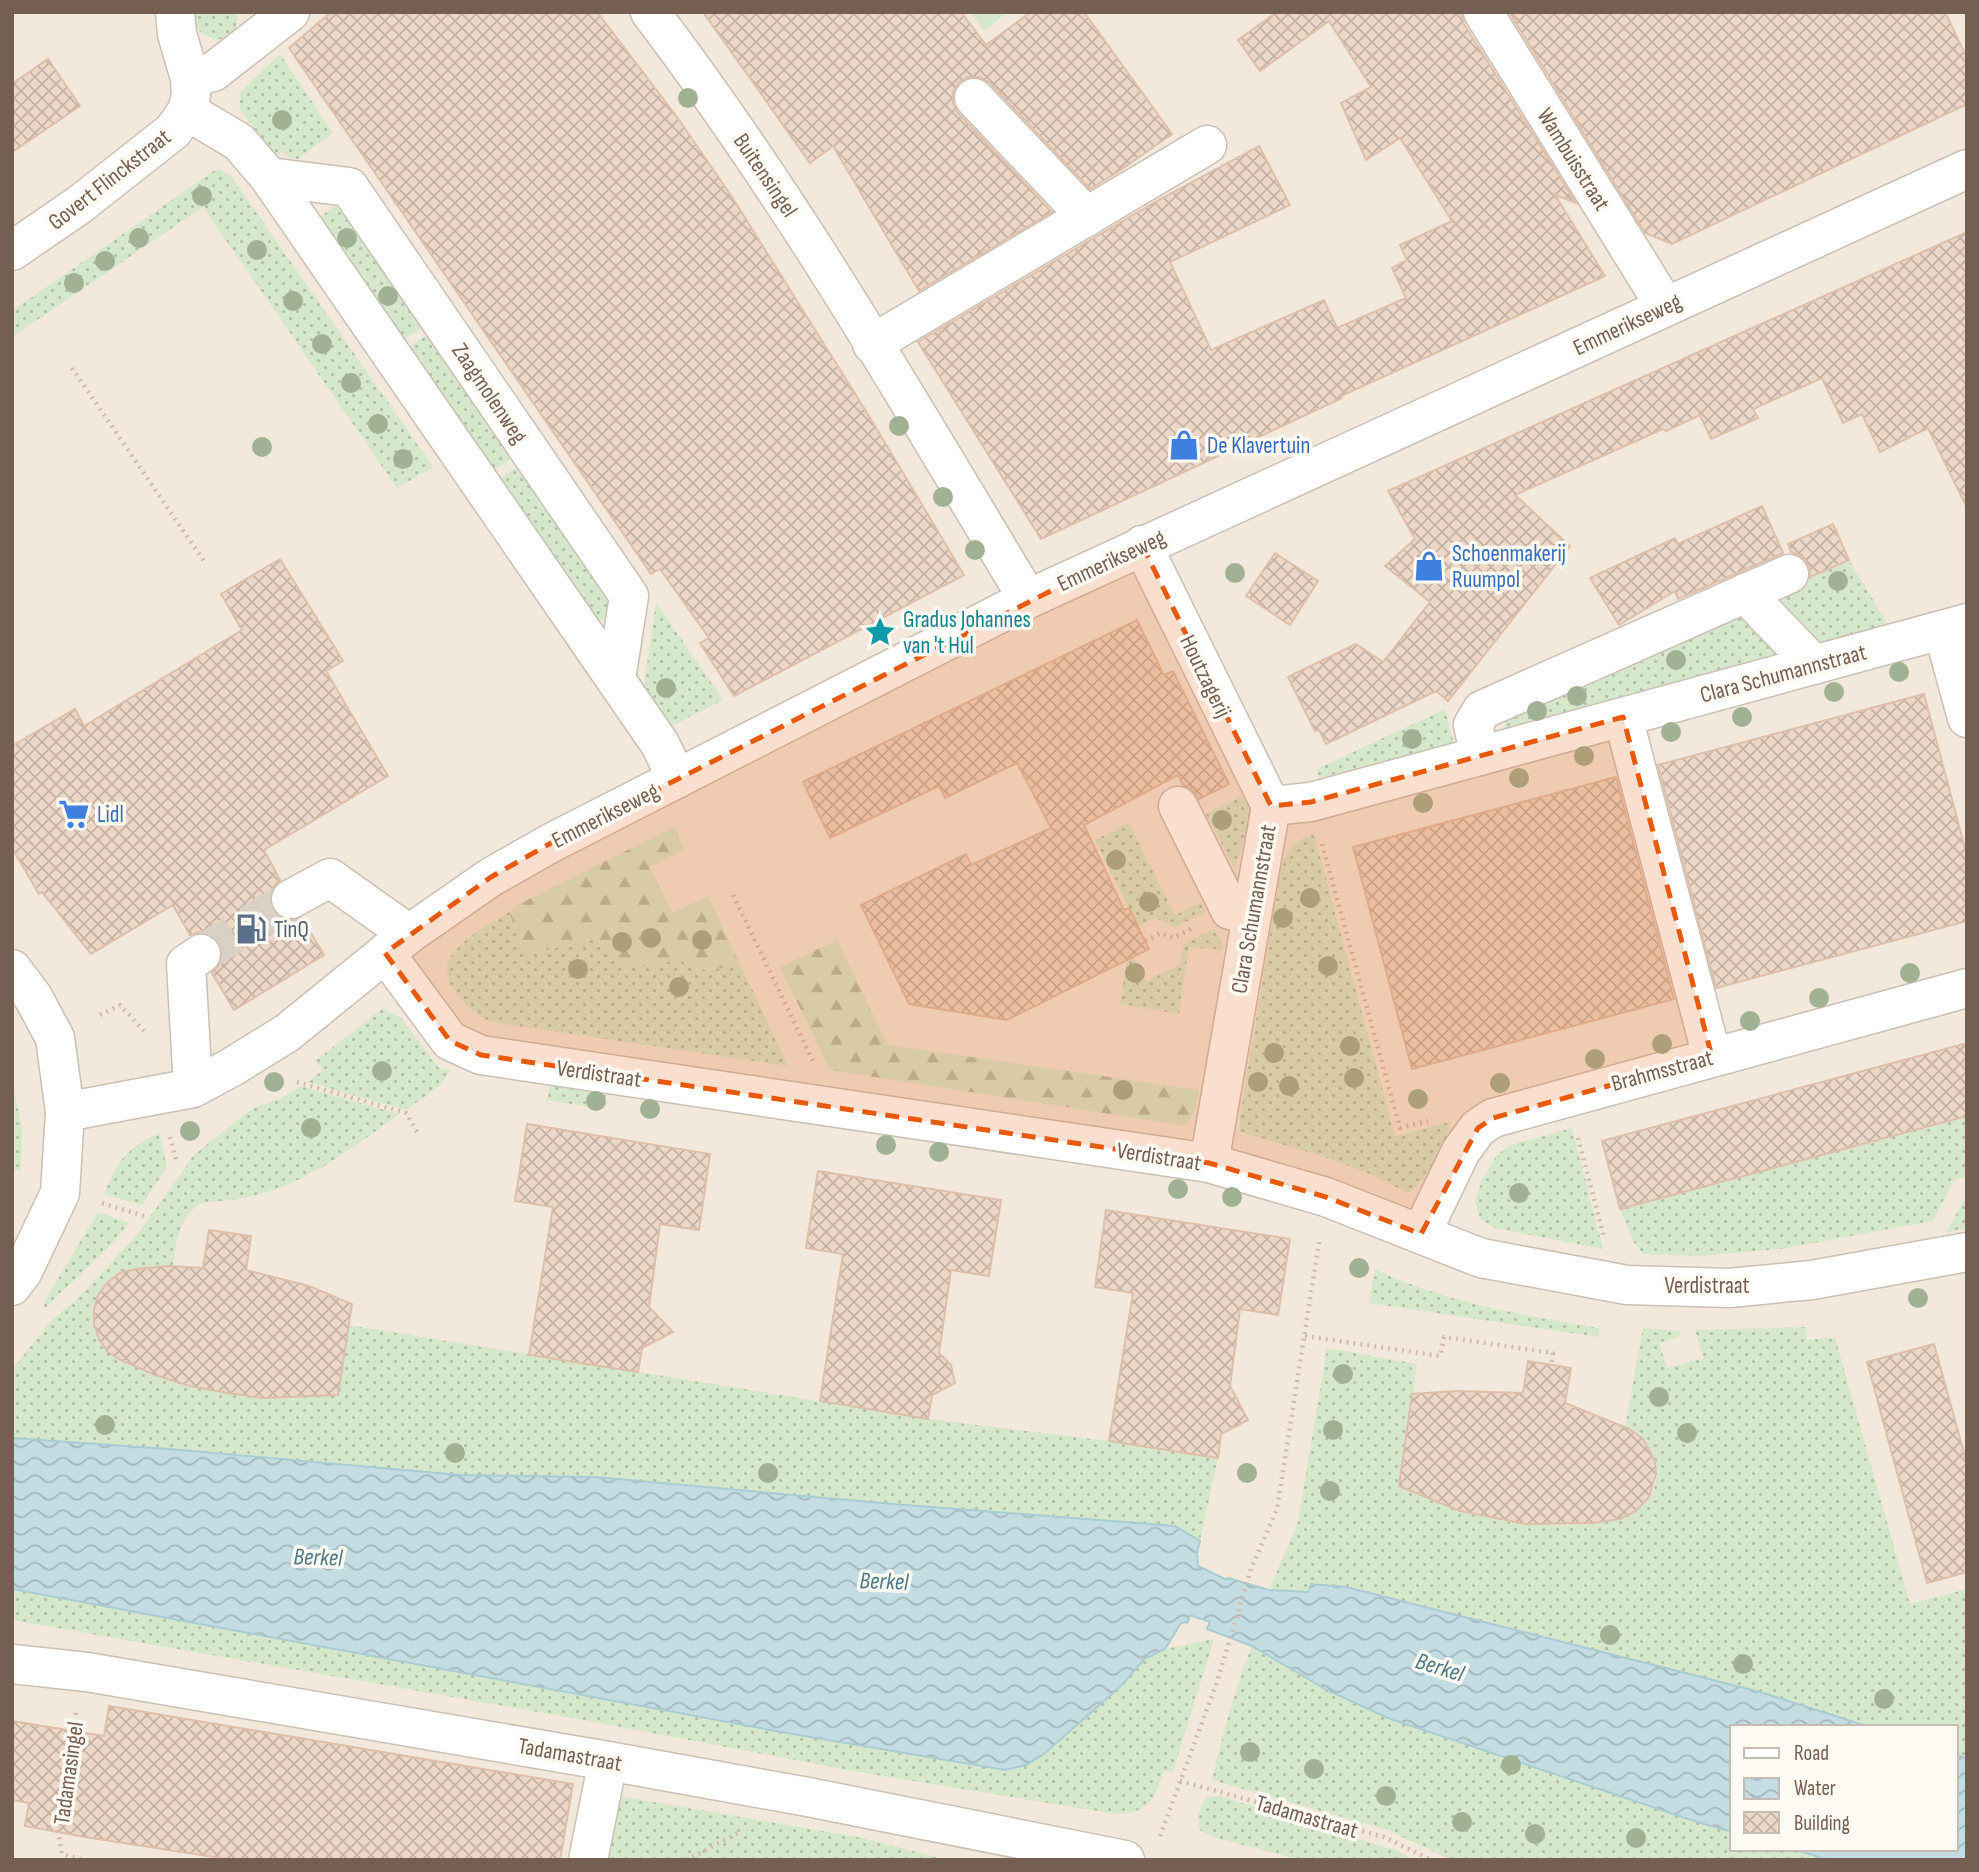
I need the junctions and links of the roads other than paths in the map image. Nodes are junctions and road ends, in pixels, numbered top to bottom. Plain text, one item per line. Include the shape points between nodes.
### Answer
1 (175, 12) edge
2 (290, 12) edge
3 (650, 12) edge
4 (1483, 12) edge
5 (189, 94) junction
6 (974, 98) dead end
7 (1207, 145) dead end
8 (1967, 169) edge
9 (269, 177) junction
10 (1087, 217) junction
11 (12, 251) edge
12 (1665, 306) junction
13 (872, 344) junction
14 (1142, 545) junction
15 (1789, 573) dead end
16 (1745, 593) junction
17 (1028, 599) junction
18 (1955, 627) edge
19 (1814, 665) junction
20 (615, 679) junction
21 (1623, 717) junction
22 (1967, 718) edge
23 (1480, 756) junction
24 (677, 779) junction
25 (1178, 806) dead end
26 (1271, 806) junction
27 (291, 900) tunnel mouth
28 (1252, 914) junction
29 (397, 944) junction
30 (201, 954) tunnel mouth
31 (12, 969) edge
32 (1967, 988) edge
33 (1712, 1057) junction
34 (193, 1088) junction
35 (65, 1112) junction
36 (1209, 1163) junction
37 (1421, 1234) junction
38 (1964, 1262) edge
39 (12, 1286) edge
40 (12, 1664) edge
41 (608, 1761) junction
42 (1140, 1854) edge
43 (589, 1860) edge

1 - 5 street
2 - 5 street
3 - 13 street, Buitensingel via 781,196
4 - 12 street, Wambuisstraat
5 - 9 street
5 - 11 street, Govert Flinckstraat via 173,131
6 - 10 street
7 - 10 street
8 - 12 street, Emmerikseweg
9 - 20 street
9 - 20 street, Zaagmolenweg via 349,187 629,596
10 - 13 street
12 - 14 street, Emmerikseweg
13 - 17 street, Buitensingel
14 - 17 street, Emmerikseweg
14 - 26 street, Houtzagerij
15 - 16 street
16 - 19 street
16 - 23 street via 1482,710 1473,724
17 - 24 street, Emmerikseweg
18 - 19 street, Clara Schumannstraat
18 - 22 street, Clara Schumannstraat
19 - 21 street, Clara Schumannstraat
20 - 24 street via 660,744
21 - 23 street, Clara Schumannstraat
21 - 33 street
23 - 26 street, Clara Schumannstraat via 1311,802
24 - 29 street, Emmerikseweg via 491,877
25 - 28 street via 1230,910
26 - 28 street, Clara Schumannstraat
27 - 29 street, Verdistraat via 330,878
28 - 36 street, Clara Schumannstraat
29 - 34 street, Emmerikseweg via 287,1033
29 - 36 street, Verdistraat via 450,1041 481,1055
30 - 34 street via 186,964
31 - 35 street via 55,1038
32 - 33 street, Brahmsstraat
33 - 37 street, Brahmsstraat via 1493,1118 1478,1128 1461,1151
34 - 35 street, Emmerikseweg
35 - 39 street via 60,1193
36 - 37 street, Verdistraat via 1326,1196
37 - 38 street, Verdistraat via 1481,1258 1616,1283 1729,1288
40 - 41 street, Tadamastraat via 87,1672
41 - 42 street, Tadamastraat
41 - 43 street

